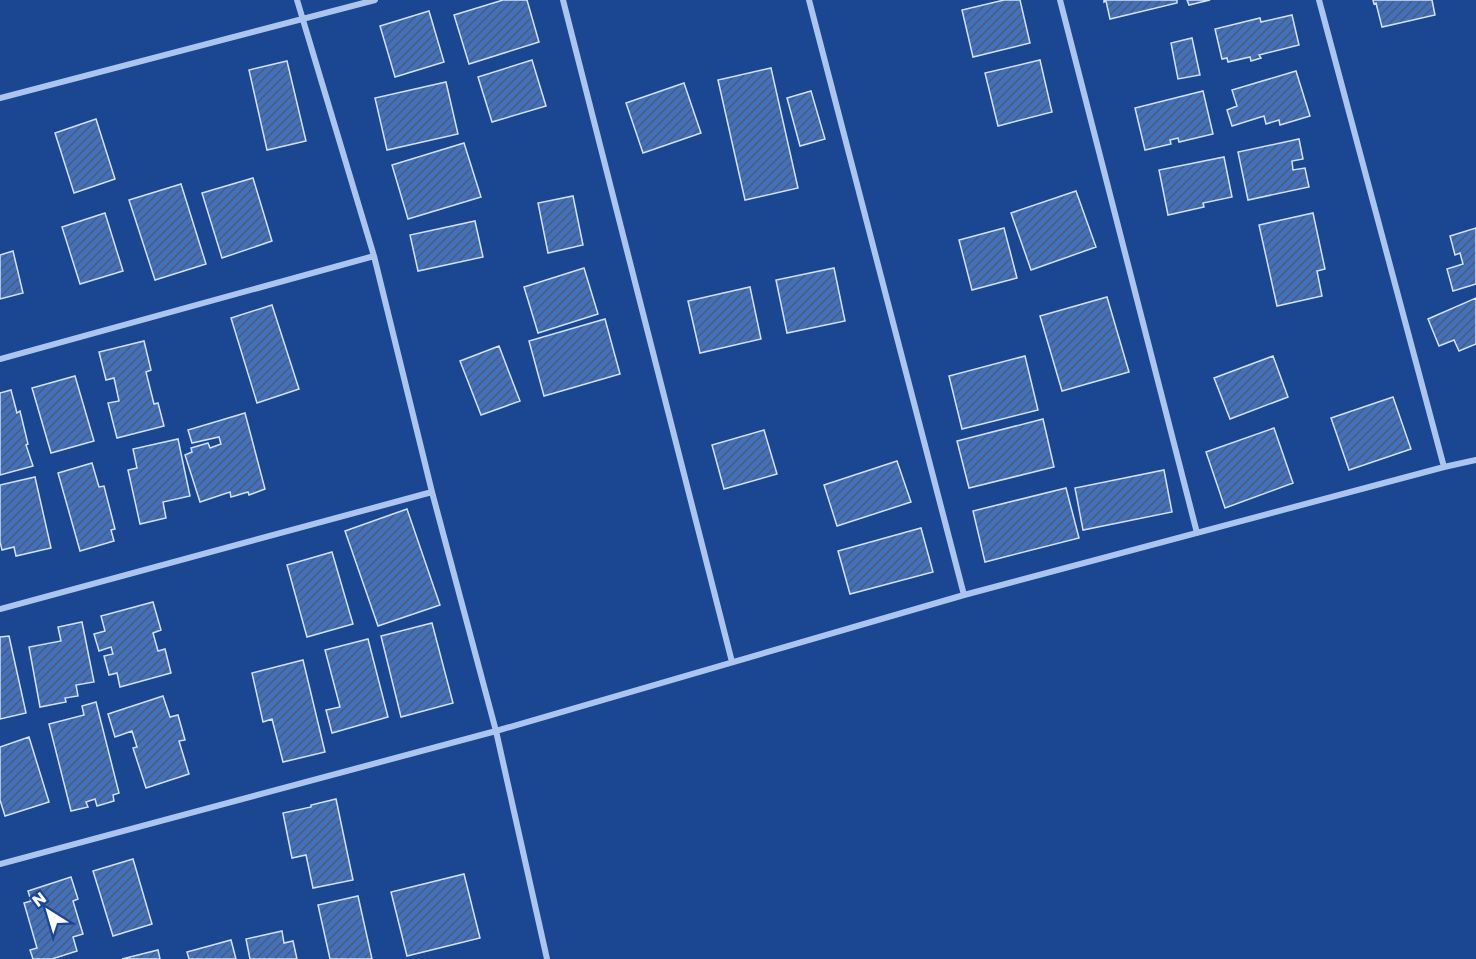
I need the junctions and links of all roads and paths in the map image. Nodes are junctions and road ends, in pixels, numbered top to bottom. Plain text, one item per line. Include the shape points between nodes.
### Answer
1 (297, 0) edge
2 (375, 0) edge
3 (563, 0) edge
4 (809, 0) edge
5 (1060, 0) edge
6 (1319, 0) edge
7 (302, 19) junction
8 (0, 98) edge
9 (374, 256) junction
10 (0, 359) edge
11 (1476, 460) edge
12 (1444, 467) junction
13 (432, 492) junction
14 (1197, 533) junction
15 (964, 595) junction
16 (0, 609) edge
17 (732, 662) junction
18 (496, 731) junction
19 (0, 864) edge
20 (547, 959) edge

1 - 7 street
2 - 7 street
3 - 17 street
4 - 15 street
5 - 14 street
6 - 12 street
7 - 8 street
7 - 9 street
9 - 10 street
9 - 13 street
11 - 12 street
12 - 14 street
13 - 16 street
13 - 18 street
14 - 15 street
15 - 17 street
17 - 18 street
18 - 19 street
18 - 20 street

